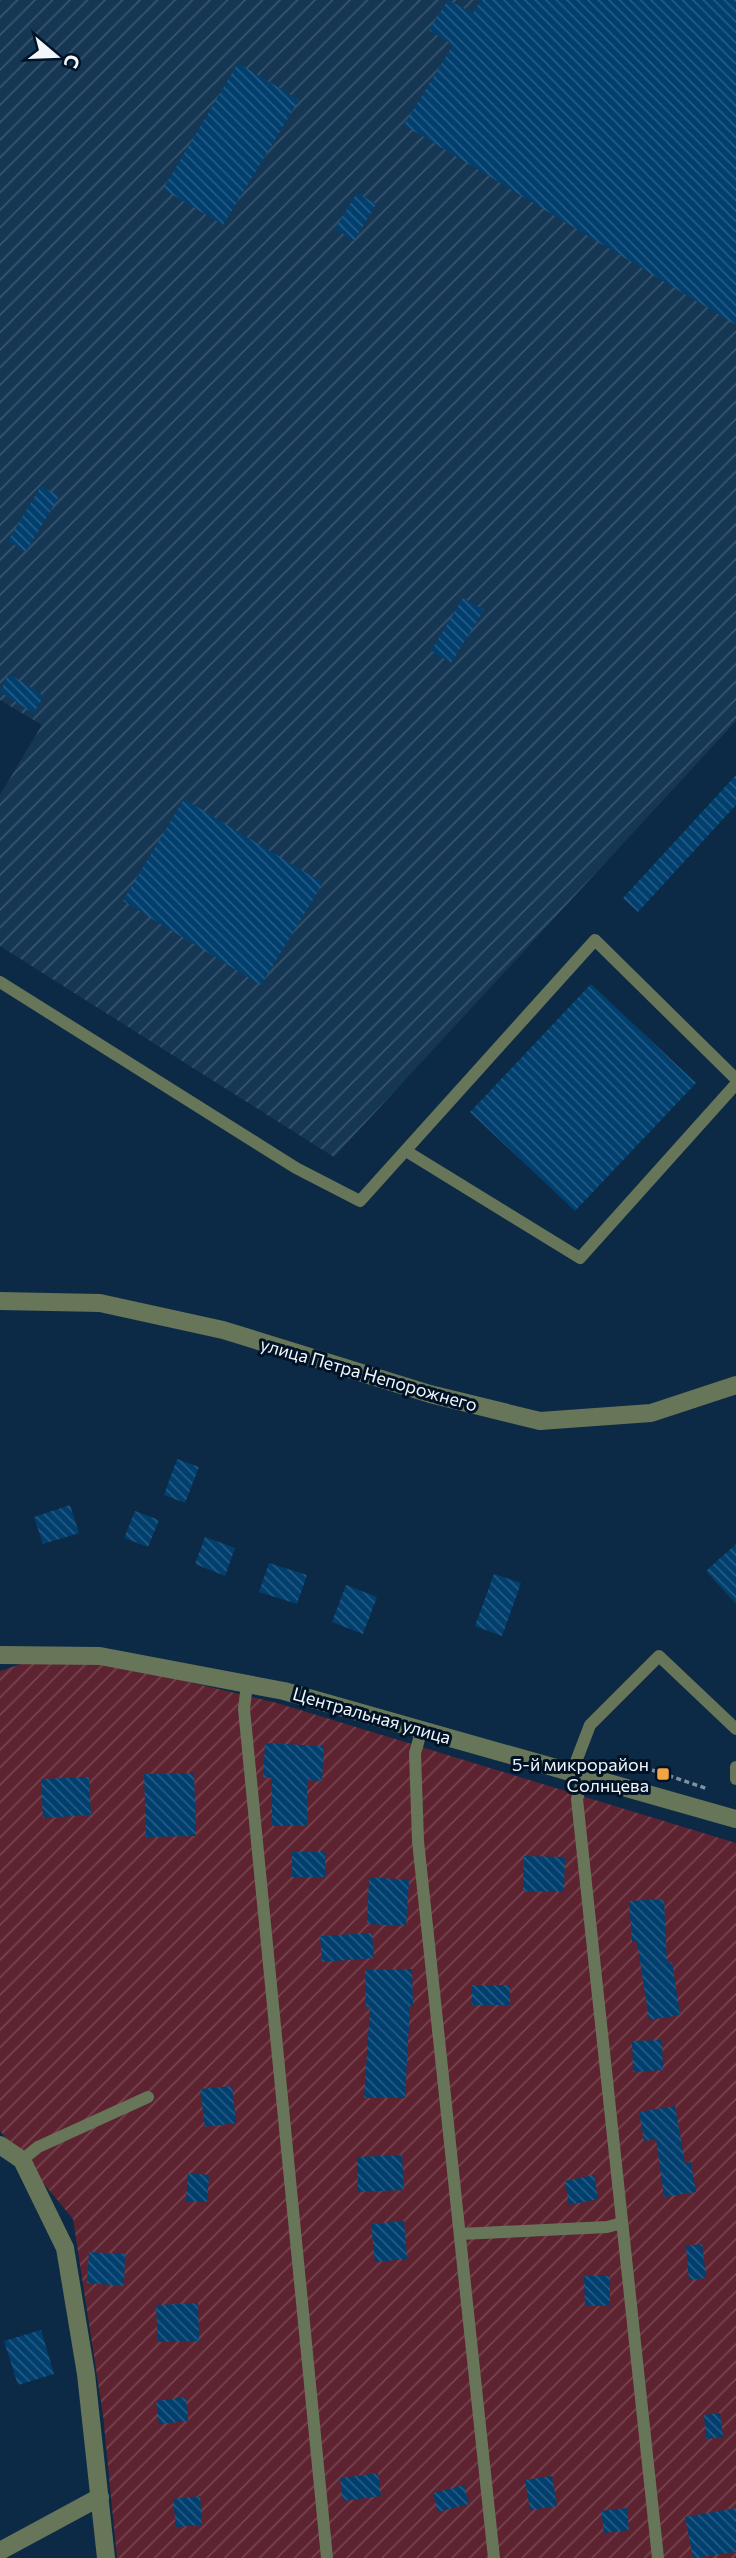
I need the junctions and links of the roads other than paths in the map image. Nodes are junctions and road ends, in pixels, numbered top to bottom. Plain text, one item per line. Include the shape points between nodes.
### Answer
1 (0, 982) edge
2 (736, 1082) edge
3 (406, 1151) junction
4 (0, 1301) edge
5 (736, 1385) edge
6 (0, 1655) edge
7 (247, 1684) junction
8 (736, 1728) edge
9 (422, 1729) junction
10 (736, 1767) edge
11 (578, 1773) junction
12 (736, 1779) edge
13 (736, 1819) edge
14 (148, 2097) dead end
15 (8, 2154) edge
16 (622, 2223) junction
17 (460, 2234) junction
18 (100, 2497) junction
19 (0, 2551) edge
20 (106, 2558) edge
21 (327, 2558) edge
22 (494, 2558) edge
23 (658, 2558) edge

1 - 3 lane via 296,1168 360,1201
2 - 3 lane via 580,1258
2 - 3 lane via 595,940
4 - 5 street, улица Петра Непорожнего via 100,1303 223,1330 430,1394 540,1421 651,1413
6 - 7 street, Центральная улица via 100,1656
7 - 9 street, Центральная улица
7 - 21 lane via 246,1723
8 - 11 lane via 659,1656 590,1726
9 - 11 street, Центральная улица
9 - 17 lane via 415,1753 418,1841
10 - 12 lane
11 - 13 street, Центральная улица
11 - 16 lane via 577,1799
14 - 15 lane via 37,2147
15 - 18 street via 65,2248
16 - 17 lane
16 - 23 lane
17 - 22 lane
18 - 19 street
18 - 20 street

